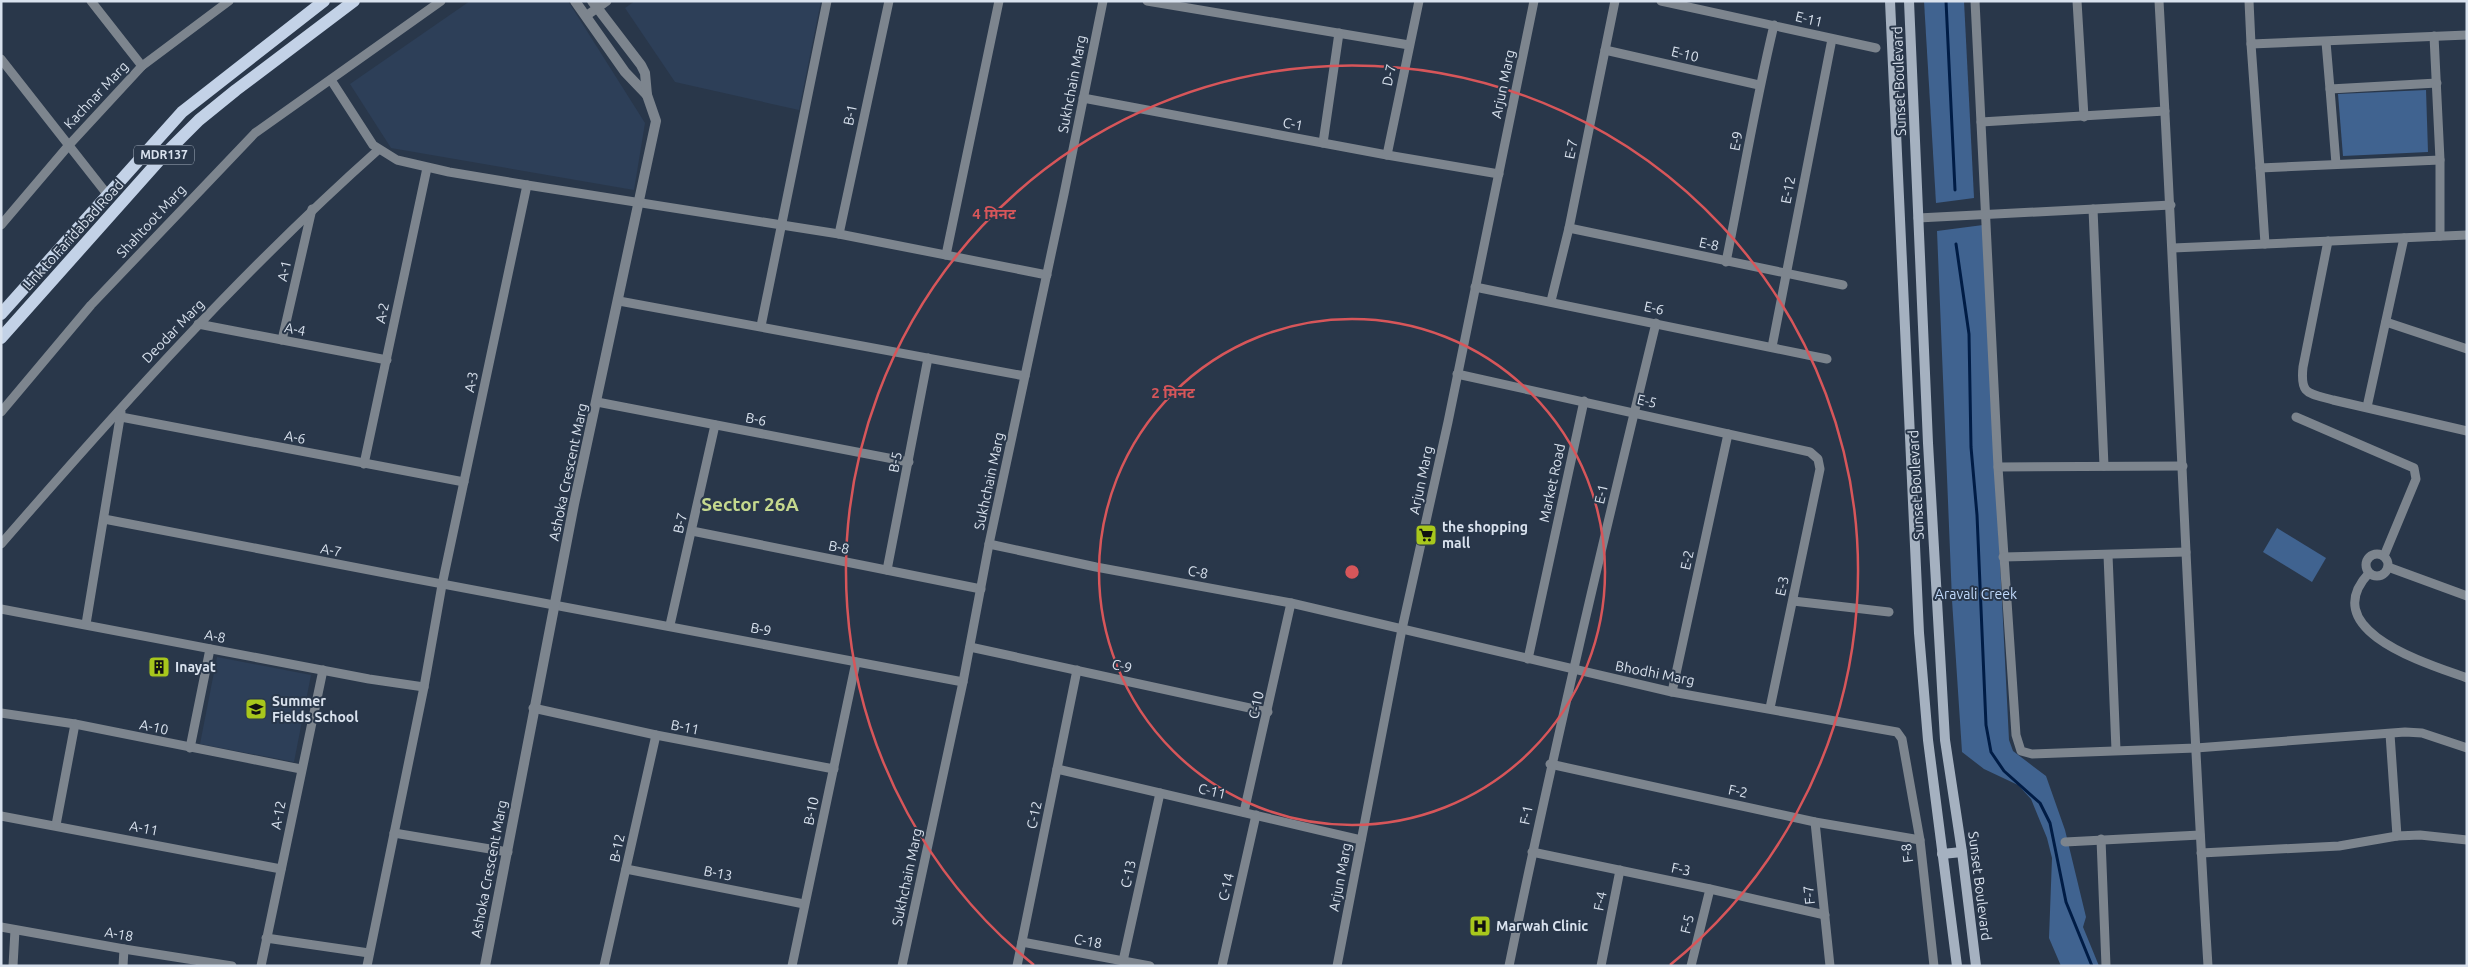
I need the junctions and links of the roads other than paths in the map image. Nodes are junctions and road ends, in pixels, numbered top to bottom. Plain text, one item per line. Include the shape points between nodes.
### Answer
1 (91, 1) edge
2 (229, 1) edge
3 (324, 1) edge
4 (354, 1) edge
5 (441, 1) edge
6 (575, 1) edge
7 (607, 1) edge
8 (827, 1) edge
9 (889, 1) edge
10 (999, 1) edge
11 (1103, 1) edge
12 (1146, 1) edge
13 (1419, 1) edge
14 (1534, 1) edge
15 (1615, 1) edge
16 (1661, 1) edge
17 (1890, 1) edge
18 (1909, 1) edge
19 (1975, 1) edge
20 (2078, 1) edge
21 (2159, 1) edge
22 (2250, 1) edge
23 (1185, 4) edge
24 (595, 5) edge
25 (586, 16) junction
26 (1774, 25) junction
27 (1339, 33) junction
28 (2467, 35) edge
29 (2434, 36) junction
30 (1832, 39) junction
31 (2326, 42) junction
32 (2251, 44) junction
33 (1409, 45) junction
34 (1876, 48) dead end
35 (1605, 50) junction
36 (1, 60) edge
37 (142, 66) junction
38 (331, 80) junction
39 (2437, 83) junction
40 (1759, 85) junction
41 (2330, 89) junction
42 (647, 95) junction
43 (1083, 98) junction
44 (2165, 111) junction
45 (2084, 117) junction
46 (1981, 122) junction
47 (1323, 143) junction
48 (69, 144) junction
49 (378, 150) junction
50 (1386, 155) junction
51 (2440, 160) junction
52 (2336, 164) junction
53 (427, 168) junction
54 (2260, 168) junction
55 (1498, 174) junction
56 (1916, 176) junction
57 (1898, 177) junction
58 (527, 185) junction
59 (107, 194) junction
60 (640, 202) junction
61 (2171, 205) junction
62 (312, 208) junction
63 (2093, 209) junction
64 (1987, 216) junction
65 (1918, 218) junction
66 (782, 224) junction
67 (1, 225) edge
68 (1569, 228) junction
69 (839, 234) junction
70 (2467, 235) edge
71 (2440, 236) junction
72 (2404, 238) junction
73 (2328, 241) junction
74 (2265, 244) junction
75 (2173, 248) junction
76 (946, 255) junction
77 (1726, 262) junction
78 (1047, 274) junction
79 (1786, 274) junction
80 (1843, 284) dead end
81 (1475, 287) junction
82 (619, 301) junction
83 (1551, 301) junction
84 (1, 314) edge
85 (2386, 322) junction
86 (1656, 323) junction
87 (198, 324) junction
88 (762, 326) junction
89 (1, 338) edge
90 (282, 340) junction
91 (1772, 347) junction
92 (2467, 349) edge
93 (928, 358) junction
94 (1827, 358) dead end
95 (387, 360) junction
96 (1457, 374) junction
97 (1025, 376) junction
98 (597, 402) junction
99 (1584, 402) junction
100 (122, 405) junction
101 (2367, 407) junction
102 (1, 412) edge
103 (1634, 412) junction
104 (121, 417) junction
105 (2296, 417) dead end
106 (715, 426) junction
107 (2467, 431) edge
108 (1728, 434) junction
109 (1928, 443) junction
110 (1910, 444) junction
111 (909, 462) junction
112 (364, 464) junction
113 (2104, 466) junction
114 (2183, 466) junction
115 (1998, 467) junction
116 (1820, 470) joint
117 (464, 482) junction
118 (104, 520) junction
119 (692, 531) junction
120 (1, 544) edge
121 (989, 544) junction
122 (2186, 552) junction
123 (2108, 555) junction
124 (2003, 556) junction
125 (2384, 556) junction
126 (2388, 567) junction
127 (887, 570) junction
128 (2369, 573) junction
129 (442, 586) junction
130 (981, 589) junction
131 (2467, 596) edge
132 (1793, 601) junction
133 (1291, 603) junction
134 (554, 604) junction
135 (1, 609) edge
136 (1889, 612) dead end
137 (86, 624) junction
138 (670, 625) junction
139 (1402, 629) junction
140 (970, 647) junction
141 (210, 649) junction
142 (1528, 659) junction
143 (856, 662) junction
144 (323, 670) junction
145 (1077, 670) junction
146 (1574, 671) junction
147 (2467, 678) edge
148 (963, 682) junction
149 (424, 687) junction
150 (1672, 692) junction
151 (533, 708) junction
152 (1770, 708) junction
153 (1268, 712) junction
154 (1, 713) edge
155 (75, 724) junction
156 (2390, 734) junction
157 (656, 735) junction
158 (1902, 739) joint
159 (190, 748) junction
160 (2196, 748) junction
161 (2467, 748) edge
162 (2116, 750) junction
163 (1550, 764) junction
164 (301, 769) junction
165 (834, 769) junction
166 (1057, 769) junction
167 (1160, 793) junction
168 (1244, 812) junction
169 (1256, 815) junction
170 (1, 816) edge
171 (1815, 822) junction
172 (56, 825) junction
173 (394, 833) junction
174 (2200, 835) junction
175 (2397, 836) junction
176 (2101, 839) junction
177 (1361, 840) junction
178 (1920, 840) junction
179 (2467, 840) edge
180 (2065, 842) dead end
181 (508, 852) junction
182 (1532, 852) junction
183 (1962, 852) junction
184 (2201, 853) junction
185 (1942, 854) junction
186 (626, 868) junction
187 (281, 869) junction
188 (1620, 870) junction
189 (1710, 889) junction
190 (804, 904) junction
191 (1825, 916) junction
192 (1, 927) edge
193 (16, 930) junction
194 (266, 938) junction
195 (1022, 942) junction
196 (124, 949) junction
197 (369, 953) junction
198 (1123, 961) junction
199 (488, 965) edge
200 (13, 966) edge
201 (123, 966) edge
202 (232, 966) edge
203 (261, 966) edge
204 (367, 966) edge
205 (604, 966) edge
206 (792, 966) edge
207 (902, 966) edge
208 (1017, 966) edge
209 (1150, 966) edge
210 (1222, 966) edge
211 (1337, 966) edge
212 (1509, 966) edge
213 (1601, 966) edge
214 (1691, 966) edge
215 (1830, 966) edge
216 (1934, 966) edge
217 (1957, 966) edge
218 (1976, 966) edge
219 (2106, 966) edge
220 (2208, 966) edge

1 - 37 street
2 - 37 street, Kachnar Marg
3 - 59 main road, Link to Faridabad Road / MDR137 via 182,112
4 - 89 main road, Link to Faridabad Road / MDR137 via 200,120
5 - 38 street, Shahtoot Marg
6 - 25 street
7 - 24 street
8 - 66 street
9 - 69 street, B-1
10 - 76 street
11 - 43 street, Sukhchain Marg
12 - 23 street
13 - 33 street, D-7
14 - 55 street, Arjun Marg
15 - 35 street, E-7
16 - 26 street, E-11
17 - 57 main road, Sunset Boulevard
18 - 56 main road, Sunset Boulevard
19 - 46 street
20 - 45 street
21 - 44 street
22 - 32 street
23 - 27 street
24 - 25 street
24 - 42 street, Ashoka Crescent Marg via 642,64
25 - 42 street via 625,72
26 - 30 street, E-11
26 - 40 street, E-9
27 - 33 street
27 - 47 street
28 - 29 street
29 - 31 street
29 - 39 street
30 - 34 street, E-11
30 - 79 street, E-12
31 - 32 street
31 - 41 street
32 - 54 street
33 - 50 street, D-7
35 - 40 street, E-10
35 - 68 street, E-7
36 - 48 street
37 - 48 street, Kachnar Marg
38 - 49 street
38 - 102 street, Shahtoot Marg via 281,113 236,151 91,305
39 - 41 street
39 - 51 street
40 - 77 street, E-9
41 - 52 street
42 - 60 street, Ashoka Crescent Marg via 656,121
43 - 47 street, C-1
43 - 78 street, Sukhchain Marg
44 - 45 street
44 - 61 street
45 - 46 street
46 - 64 street
47 - 50 street, C-1
48 - 59 street
48 - 67 street, Kachnar Marg
49 - 53 street via 397,160
49 - 62 street, Deodar Marg
50 - 55 street, C-1
51 - 52 street
51 - 71 street
52 - 54 street
53 - 58 street
53 - 95 street, A-2
54 - 74 street
55 - 81 street, Arjun Marg
56 - 57 main road
56 - 65 main road, Sunset Boulevard
57 - 110 main road, Sunset Boulevard
58 - 60 street
58 - 117 street, A-3
59 - 84 main road, Link to Faridabad Road / MDR137
60 - 66 street
60 - 82 street, Ashoka Crescent Marg
61 - 63 street
61 - 75 street
62 - 87 street, Deodar Marg
62 - 90 street, A-1
63 - 64 street
63 - 113 street
64 - 65 street
64 - 115 street
65 - 109 main road, Sunset Boulevard
66 - 69 street
66 - 88 street
68 - 77 street, E-8
68 - 83 street, E-7
69 - 76 street
70 - 71 street
71 - 72 street
72 - 73 street
72 - 85 street
73 - 74 street
73 - 101 street via 2303,388 2311,394
74 - 75 street
75 - 114 street
76 - 78 street
77 - 79 street, E-8
78 - 97 street, Sukhchain Marg
79 - 80 street, E-8
79 - 91 street, E-12
81 - 83 street, E-6
81 - 96 street, Arjun Marg
82 - 88 street
82 - 98 street, Ashoka Crescent Marg
83 - 86 street, E-6
85 - 92 street
85 - 101 street
86 - 91 street, E-6
86 - 103 street, E-1
87 - 90 street, A-4
87 - 100 street, Deodar Marg
88 - 93 street
90 - 95 street, A-4
91 - 94 street, E-6
93 - 97 street
93 - 111 street, B-5
95 - 112 street, A-2
96 - 99 street, E-5
96 - 139 street, Arjun Marg
97 - 121 street, Sukhchain Marg
98 - 106 street, B-6
98 - 134 street, Ashoka Crescent Marg
99 - 103 street, E-5
99 - 142 street, Market Road
100 - 104 street
100 - 120 street, Deodar Marg
101 - 107 street
103 - 108 street, E-5
103 - 146 street, E-1
104 - 112 street, A-6
104 - 118 street
105 - 125 street via 2414,468 2416,479
106 - 111 street, B-6
106 - 119 street, B-7
108 - 116 street, E-5 via 1810,452 1818,459
108 - 150 street, E-2
109 - 110 main road
109 - 183 main road, Sunset Boulevard via 1944,740
110 - 185 main road, Sunset Boulevard via 1919,633
111 - 127 street, B-5
112 - 117 street, A-6
113 - 114 street
113 - 115 street
114 - 122 street
115 - 124 street
116 - 132 street, E-3
117 - 129 street, A-3
118 - 129 street, A-7
118 - 137 street
119 - 127 street, B-8
119 - 138 street, B-7
121 - 130 street, Sukhchain Marg
121 - 133 street, C-8
122 - 123 street
122 - 160 street
123 - 124 street
123 - 162 street
124 - 162 street via 2016,734 2021,751 2032,754
125 - 126 street
125 - 128 street via 2373,554 2367,559
126 - 128 street via 2382,575
126 - 131 street
127 - 130 street, B-8
128 - 147 street via 2358,587 2355,601 2362,624 2370,633 2418,660
129 - 134 street, A-7
129 - 149 street, A-3
130 - 140 street, Sukhchain Marg
132 - 136 street
132 - 152 street, E-3
133 - 139 street, C-8
133 - 153 street, C-10
134 - 138 street, B-9
134 - 151 street, Ashoka Crescent Marg
135 - 137 street, A-8
137 - 141 street, A-8
138 - 143 street, B-9
139 - 142 street, Bhodhi Marg
139 - 177 street, Arjun Marg
140 - 145 street, C-9
140 - 148 street, Sukhchain Marg
141 - 144 street, A-8
141 - 159 street
142 - 146 street, Bhodhi Marg
143 - 148 street, B-9
143 - 165 street, B-10
144 - 149 street, A-8
144 - 164 street, A-12
145 - 153 street, C-9
145 - 166 street, C-12
146 - 150 street, Bhodhi Marg
146 - 163 street, F-1
148 - 207 street, Sukhchain Marg
149 - 173 street, A-3
150 - 152 street, Bhodhi Marg
151 - 157 street, B-11
151 - 181 street, Ashoka Crescent Marg
152 - 158 street, Bhodhi Marg via 1889,730 1897,732
153 - 168 street, C-10
154 - 155 street, A-10
155 - 159 street, A-10
155 - 172 street
156 - 160 street
156 - 161 street via 2422,733
156 - 175 street
157 - 165 street, B-11
157 - 186 street, B-12
158 - 178 street, F-8
159 - 164 street, A-10
160 - 162 street
160 - 174 street
163 - 171 street, F-2
163 - 182 street, F-1
164 - 187 street, A-12
165 - 190 street, B-10
166 - 167 street, C-11
166 - 195 street, C-12
167 - 168 street, C-11
167 - 198 street, C-13
168 - 169 street, C-11
169 - 177 street, C-11
169 - 210 street, C-14
170 - 172 street, A-11
171 - 178 street, F-2
171 - 191 street, F-7
172 - 187 street, A-11
173 - 181 street
173 - 197 street, A-3
174 - 176 street
174 - 184 street
175 - 179 street
175 - 184 street via 2339,846
176 - 180 street
176 - 219 street
177 - 211 street, Arjun Marg
178 - 216 street, F-8
181 - 199 street, Ashoka Crescent Marg
182 - 188 street, F-3
182 - 212 street, F-1
183 - 185 main road
183 - 218 main road, Sunset Boulevard
184 - 220 street
185 - 217 main road, Sunset Boulevard
186 - 190 street, B-13
186 - 205 street, B-12
187 - 194 street, A-12
188 - 189 street, F-3
188 - 213 street, F-4
189 - 191 street, F-3
189 - 214 street, F-5
190 - 206 street, B-10
191 - 215 street, F-7
192 - 193 street, A-18
193 - 196 street, A-18
193 - 200 street
194 - 197 street
194 - 203 street, A-12
195 - 198 street, C-18
195 - 208 street, C-12
196 - 201 street
196 - 202 street, A-18
197 - 204 street, A-3
198 - 209 street, C-18

